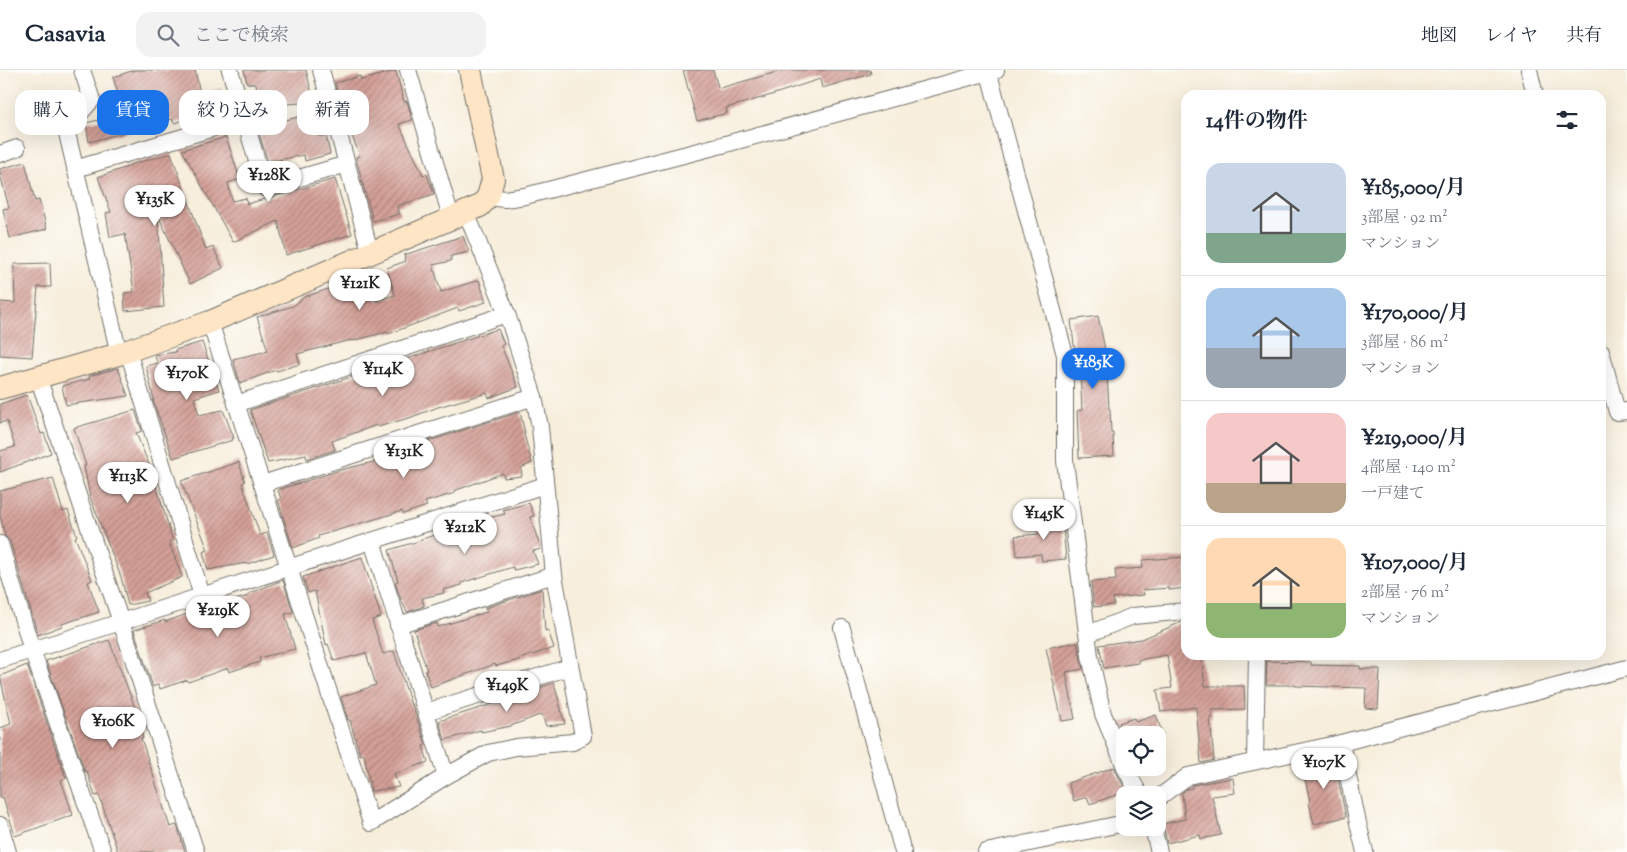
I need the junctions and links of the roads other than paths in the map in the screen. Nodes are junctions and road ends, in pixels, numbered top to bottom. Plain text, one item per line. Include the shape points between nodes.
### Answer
1 (82, 70) edge
2 (230, 70) edge
3 (321, 70) edge
4 (408, 70) edge
5 (470, 70) edge
6 (1529, 70) edge
7 (991, 71) edge
8 (236, 90) edge
9 (1535, 90) edge
10 (190, 135) edge
11 (249, 135) edge
12 (17, 148) dead end
13 (0, 154) edge
14 (346, 164) junction
15 (75, 169) junction
16 (488, 197) junction
17 (459, 215) junction
18 (370, 252) junction
19 (507, 314) junction
20 (210, 322) junction
21 (124, 352) junction
22 (1606, 370) edge
23 (38, 377) junction
24 (0, 388) edge
25 (534, 396) junction
26 (236, 404) junction
27 (1627, 411) edge
28 (262, 484) junction
29 (545, 485) junction
30 (372, 541) junction
31 (0, 544) edge
32 (3, 568) edge
33 (289, 568) junction
34 (554, 575) junction
35 (202, 596) junction
36 (1181, 612) edge
37 (121, 622) junction
38 (398, 625) junction
39 (842, 628) dead end
40 (1088, 634) junction
41 (32, 650) junction
42 (0, 660) edge
43 (1257, 660) edge
44 (570, 667) junction
45 (1627, 668) edge
46 (426, 712) junction
47 (1341, 743) junction
48 (1116, 745) edge
49 (1255, 761) junction
50 (446, 776) junction
51 (1166, 792) edge
52 (0, 825) edge
53 (1116, 825) edge
54 (1155, 836) edge
55 (8, 852) edge
56 (103, 852) edge
57 (196, 852) edge
58 (903, 852) edge
59 (986, 852) edge
60 (1159, 852) edge
61 (1365, 852) edge

1 - 15 street via 92,100 66,129
2 - 8 street
3 - 14 street
4 - 17 street
5 - 16 street via 493,179
6 - 9 street
7 - 16 street via 525,196
7 - 40 street via 1065,355 1065,462
10 - 15 street
11 - 14 street via 266,188
12 - 13 street
14 - 18 street
15 - 21 street
16 - 17 street via 480,206
17 - 18 street
17 - 19 street
18 - 20 street
19 - 25 street
19 - 26 street
20 - 21 street
20 - 26 street
21 - 23 street
21 - 35 street
22 - 27 street via 1617,412
23 - 24 street
23 - 37 street
25 - 28 street
25 - 29 street
26 - 28 street
28 - 33 street
29 - 30 street
29 - 34 street
30 - 33 street
30 - 38 street
31 - 32 street
32 - 41 street
33 - 35 street
33 - 50 street via 371,823
34 - 38 street
34 - 44 street
35 - 37 street
36 - 40 street via 1133,616
37 - 41 street
37 - 57 street
38 - 46 street
39 - 58 street
40 - 48 street via 1103,714
41 - 42 street
41 - 56 street
43 - 49 street
44 - 46 street
44 - 50 street via 583,736 573,742 488,753
45 - 47 street
46 - 50 street
47 - 49 street
47 - 61 street
49 - 51 street via 1188,776
52 - 55 street
53 - 59 street
54 - 60 street

